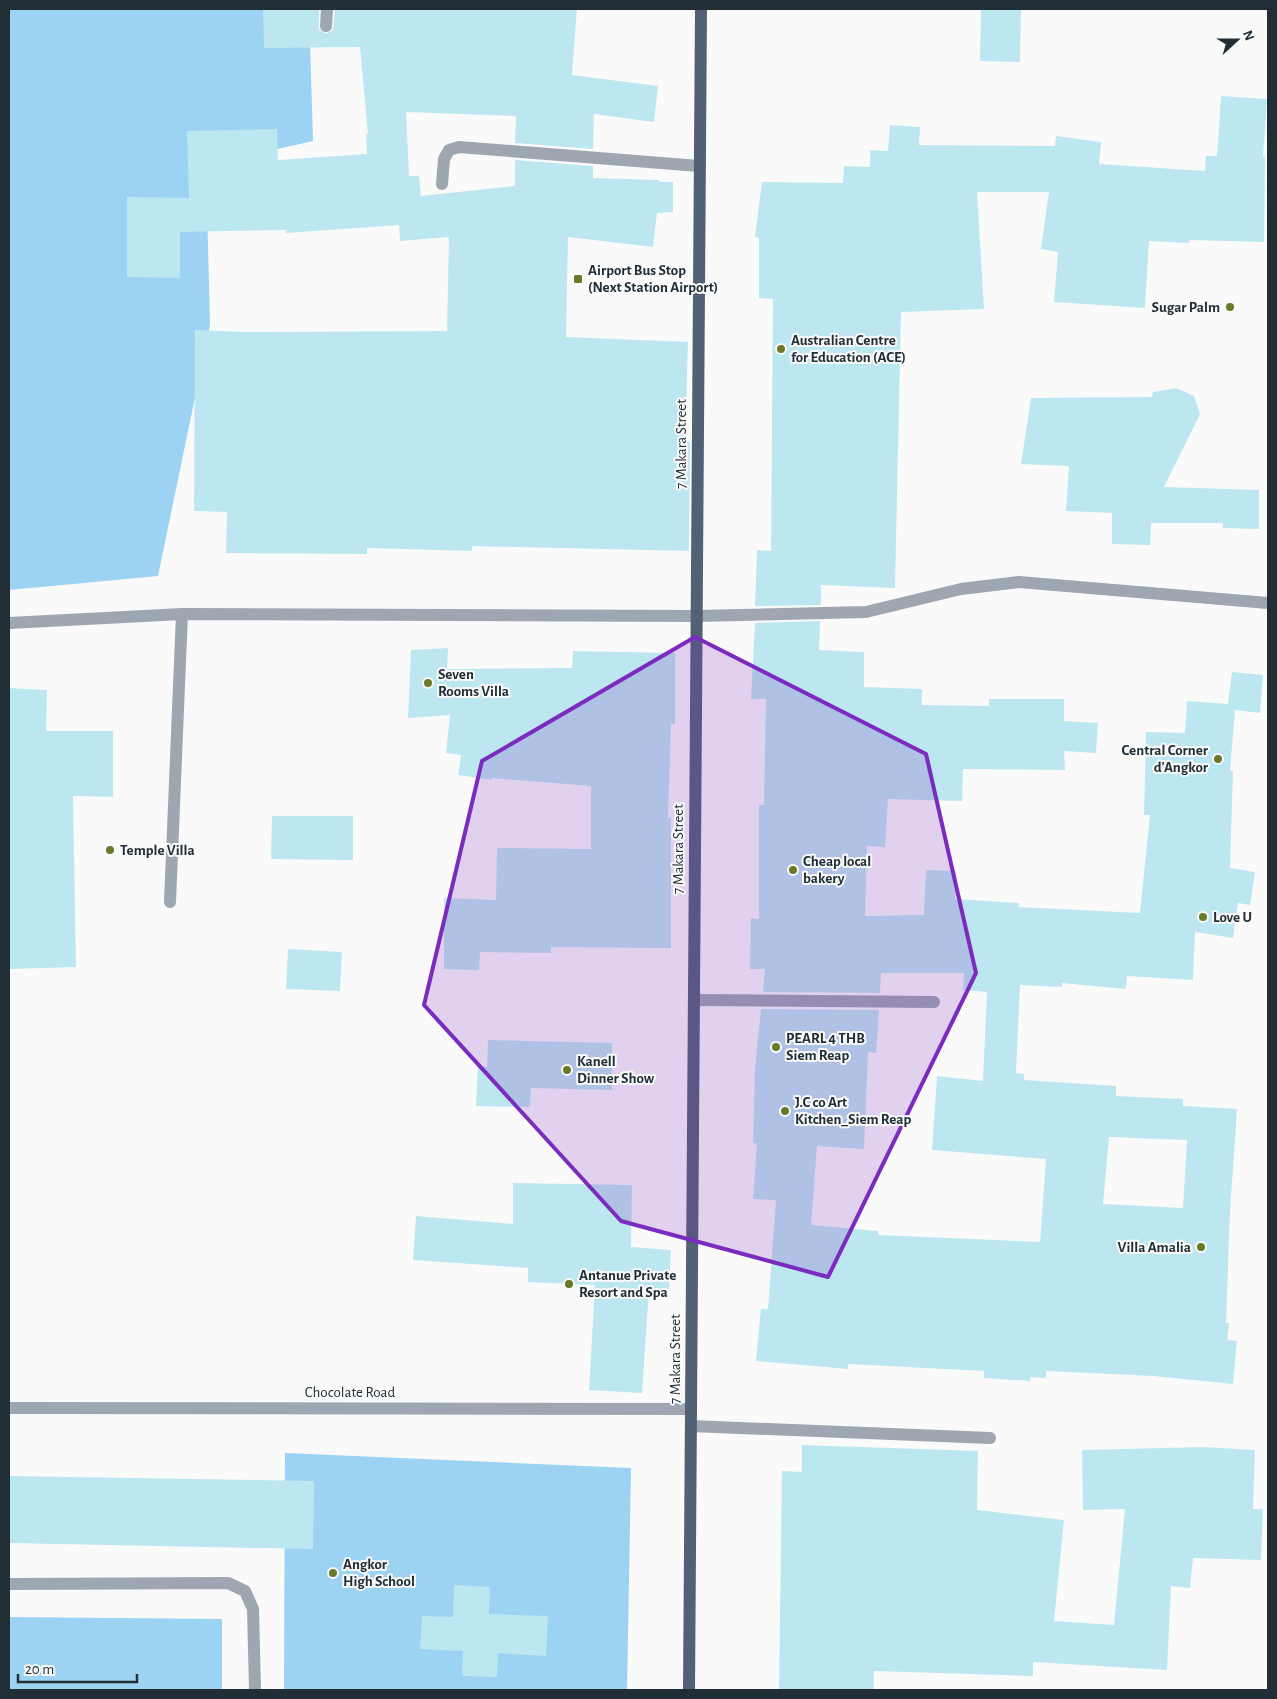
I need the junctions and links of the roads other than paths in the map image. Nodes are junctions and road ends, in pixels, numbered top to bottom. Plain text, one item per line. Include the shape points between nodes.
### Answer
1 (327, 9) edge
2 (701, 9) edge
3 (326, 26) dead end
4 (699, 166) junction
5 (442, 184) dead end
6 (1268, 604) edge
7 (182, 614) junction
8 (696, 616) junction
9 (9, 623) edge
10 (170, 902) dead end
11 (694, 1000) junction
12 (934, 1002) dead end
13 (9, 1408) edge
14 (691, 1409) junction
15 (691, 1426) junction
16 (990, 1438) dead end
17 (9, 1584) edge
18 (255, 1690) edge
19 (689, 1690) edge

1 - 3 street
2 - 4 main road, 7 Makara Street
4 - 5 street via 459,147 449,150 444,159
4 - 8 main road, 7 Makara Street
6 - 8 street via 1019,582 961,589 866,612
7 - 8 street
7 - 9 street
7 - 10 street
8 - 11 main road, 7 Makara Street
11 - 12 street
11 - 14 main road, 7 Makara Street
13 - 14 street, Chocolate Road
14 - 15 main road, 7 Makara Street
15 - 16 street
15 - 19 main road, 7 Makara Street
17 - 18 street via 228,1583 245,1591 253,1609

